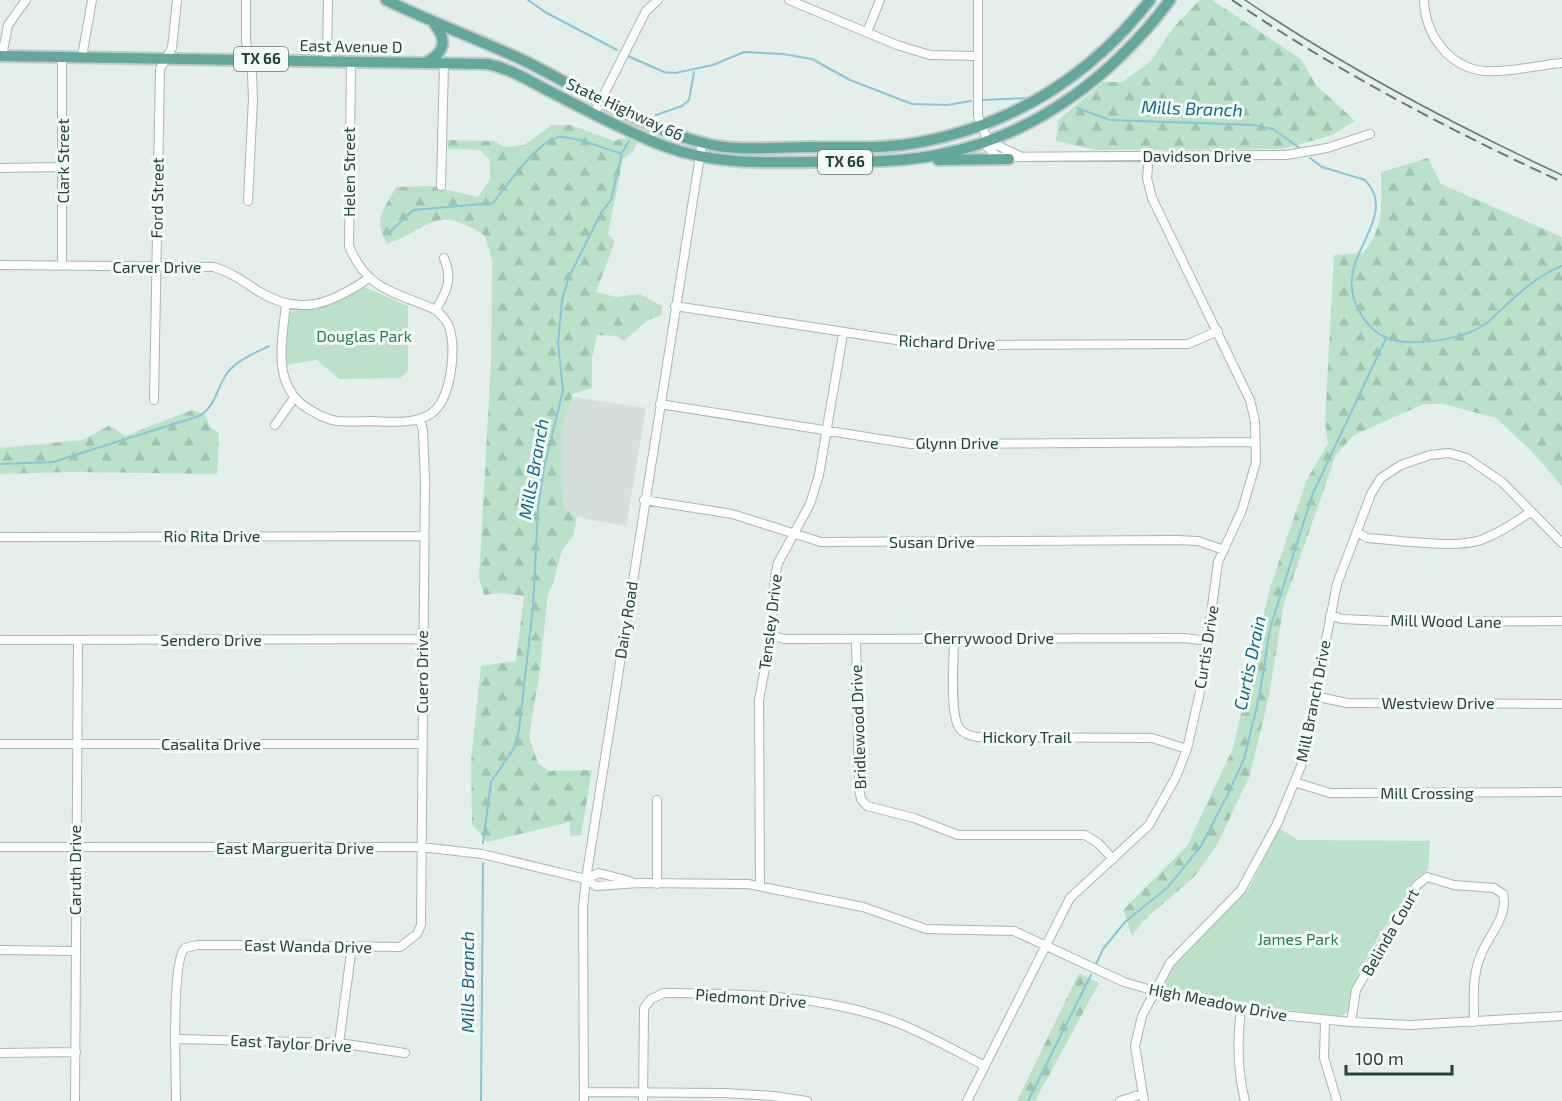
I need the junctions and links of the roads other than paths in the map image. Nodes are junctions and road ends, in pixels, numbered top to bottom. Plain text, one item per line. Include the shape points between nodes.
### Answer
1 (26, 0) edge
2 (92, 0) edge
3 (177, 0) edge
4 (246, 0) edge
5 (328, 0) edge
6 (386, 0) edge
7 (658, 0) edge
8 (789, 0) edge
9 (880, 0) edge
10 (978, 0) edge
11 (1150, 0) edge
12 (1170, 0) edge
13 (1424, 0) edge
14 (433, 23) junction
15 (867, 32) junction
16 (1, 56) edge
17 (977, 56) junction
18 (62, 57) junction
19 (82, 57) junction
20 (165, 58) junction
21 (250, 59) junction
22 (327, 60) junction
23 (351, 61) junction
24 (426, 62) junction
25 (444, 63) junction
26 (1562, 63) edge
27 (520, 76) joint
28 (602, 99) junction
29 (594, 114) junction
30 (981, 126) junction
31 (1370, 134) dead end
32 (988, 141) junction
33 (702, 143) junction
34 (1149, 156) junction
35 (699, 157) junction
36 (1015, 157) junction
37 (896, 160) junction
38 (63, 167) junction
39 (0, 168) edge
40 (441, 186) dead end
41 (248, 201) dead end
42 (444, 258) dead end
43 (0, 265) edge
44 (62, 266) junction
45 (155, 267) junction
46 (369, 278) junction
47 (286, 305) junction
48 (675, 306) junction
49 (436, 310) junction
50 (1218, 331) junction
51 (843, 333) junction
52 (294, 399) junction
53 (154, 400) dead end
54 (660, 404) junction
55 (420, 420) junction
56 (275, 425) dead end
57 (828, 431) junction
58 (1256, 442) junction
59 (645, 500) junction
60 (1530, 512) junction
61 (1357, 532) junction
62 (792, 534) junction
63 (423, 536) junction
64 (0, 537) edge
65 (1562, 543) edge
66 (1224, 550) junction
67 (1330, 615) junction
68 (1562, 621) edge
69 (771, 635) junction
70 (422, 639) junction
71 (855, 639) junction
72 (954, 639) junction
73 (0, 640) edge
74 (78, 640) junction
75 (1208, 641) junction
76 (1314, 696) junction
77 (1562, 704) edge
78 (0, 744) edge
79 (75, 744) junction
80 (421, 744) junction
81 (1187, 749) junction
82 (1294, 782) junction
83 (1562, 792) edge
84 (657, 800) dead end
85 (0, 847) edge
86 (75, 847) junction
87 (421, 847) junction
88 (1113, 859) junction
89 (586, 879) junction
90 (639, 883) junction
91 (657, 884) junction
92 (760, 886) junction
93 (421, 925) joint
94 (1045, 945) junction
95 (352, 946) junction
96 (0, 951) edge
97 (75, 951) junction
98 (1155, 992) junction
99 (1241, 1009) junction
100 (1562, 1016) edge
101 (1325, 1020) junction
102 (1351, 1022) junction
103 (1474, 1022) junction
104 (177, 1039) junction
105 (339, 1043) junction
106 (76, 1052) junction
107 (0, 1053) edge
108 (405, 1053) dead end
109 (985, 1066) junction
110 (584, 1097) edge
111 (643, 1097) edge
112 (1143, 1097) edge
113 (75, 1101) edge
114 (176, 1101) edge
115 (807, 1101) edge
116 (967, 1101) edge
117 (1120, 1101) edge
118 (1245, 1101) edge
119 (1337, 1101) edge

1 - 16 street via 8,25
2 - 19 street
3 - 20 street, Ford Street via 172,48
4 - 21 street
5 - 22 street
6 - 14 main road, TX 66
7 - 28 street via 646,11
8 - 15 street
9 - 15 street
10 - 17 street
11 - 30 main road, State Highway 66 / TX 66 via 1121,36 1084,69 1042,98
12 - 32 main road, State Highway 66 / TX 66 via 1145,33 1093,83 1042,116
13 - 26 street via 1431,32 1442,50 1471,68 1492,71
14 - 24 main road via 442,34 443,46 440,53
14 - 28 main road, State Highway 66 / TX 66 via 478,39
15 - 17 street via 930,55
16 - 18 main road, East Avenue D / TX 66
17 - 30 street
18 - 19 main road, East Avenue D / TX 66
18 - 38 street, Clark Street
19 - 20 main road, East Avenue D / TX 66
20 - 21 main road, East Avenue D / TX 66
20 - 45 street, Ford Street via 160,69
21 - 22 main road, East Avenue D / TX 66
21 - 41 street via 253,99
22 - 23 main road, East Avenue D / TX 66
23 - 24 main road, East Avenue D / TX 66
23 - 46 street, Helen Street via 349,246 357,265
24 - 25 main road, East Avenue D / TX 66
25 - 27 main road, East Avenue D / TX 66 via 487,64
25 - 40 street
27 - 29 main road, State Highway 66 / TX 66
28 - 29 street
28 - 33 main road, State Highway 66 / TX 66 via 665,130
29 - 35 main road, State Highway 66 / TX 66
30 - 32 street
30 - 33 main road, State Highway 66 / TX 66 via 916,143 885,146 738,148
31 - 34 street, Davidson Drive via 1327,148 1286,155
32 - 36 street via 987,147 998,157
32 - 37 main road, State Highway 66 / TX 66 via 942,154
33 - 35 street, Dairy Road
34 - 36 street, Davidson Drive
34 - 50 street, Curtis Drive via 1147,178 1152,198
35 - 37 main road, State Highway 66 / TX 66 via 756,163
35 - 48 street, Dairy Road
36 - 37 main road
38 - 39 street
38 - 44 street, Clark Street
42 - 49 street via 450,284
43 - 44 street, Carver Drive
44 - 45 street, Carver Drive
45 - 47 street, Carver Drive via 225,270
45 - 53 street, Ford Street
46 - 47 street, Carver Drive via 326,303
46 - 49 street via 391,293
47 - 52 street via 281,366 284,383
48 - 51 street, Richard Drive
48 - 54 street, Dairy Road
49 - 55 street via 450,329 449,389 433,412
50 - 51 street, Richard Drive via 1188,344 929,345
50 - 58 street, Curtis Drive via 1250,400
51 - 57 street, Tensley Drive
52 - 55 street via 315,414 338,421
52 - 56 street
54 - 57 street, Glynn Drive
54 - 59 street, Dairy Road
55 - 63 street, Cuero Drive
57 - 58 street, Glynn Drive via 911,444
57 - 62 street, Tensley Drive via 810,504
58 - 66 street, Curtis Drive via 1251,485
59 - 62 street, Susan Drive via 732,514
59 - 89 street, Dairy Road
60 - 61 street via 1478,541 1438,543 1367,538
60 - 61 street, Mill Branch Drive via 1480,465 1449,453 1430,455 1401,465 1381,478
60 - 65 street
61 - 67 street, Mill Branch Drive
62 - 66 street, Susan Drive via 821,542 852,543 1177,540 1198,541
62 - 69 street, Tensley Drive via 778,563
63 - 64 street, Rio Rita Drive
63 - 70 street, Cuero Drive
66 - 75 street, Curtis Drive via 1214,575
67 - 68 street, Mill Wood Lane via 1405,622
67 - 76 street, Mill Branch Drive
69 - 71 street, Cherrywood Drive via 784,639
69 - 92 street, Tensley Drive via 759,700
70 - 74 street, Sendero Drive
70 - 80 street, Cuero Drive
71 - 72 street, Cherrywood Drive
71 - 88 street, Bridlewood Drive via 859,789 867,806 914,818 958,836 1085,835
72 - 75 street, Cherrywood Drive
72 - 81 street, Hickory Trail via 955,716 967,735 1152,738
73 - 74 street, Sendero Drive
74 - 79 street, Caruth Drive
75 - 81 street, Curtis Drive
76 - 77 street, Westview Drive via 1347,703
76 - 82 street, Mill Branch Drive via 1301,766
78 - 79 street, Casalita Drive
79 - 80 street, Casalita Drive
79 - 86 street, Caruth Drive
80 - 87 street, Cuero Drive
81 - 88 street, Curtis Drive via 1149,825
82 - 83 street, Mill Crossing via 1330,793
82 - 98 street, Mill Branch Drive via 1247,881 1170,963
84 - 91 street
85 - 86 street, East Marguerita Drive
86 - 87 street, East Marguerita Drive
86 - 97 street, Caruth Drive
87 - 89 street, East Marguerita Drive via 482,854
87 - 93 street, Cuero Drive
88 - 94 street, Curtis Drive via 1070,898
89 - 90 street, High Meadow Drive via 596,886
89 - 90 street, High Meadow Drive via 599,873
89 - 110 street, Dairy Road
90 - 91 street, High Meadow Drive
91 - 92 street, High Meadow Drive
92 - 94 street, High Meadow Drive via 863,907 926,929 1014,931
93 - 95 street, East Wanda Drive via 417,934 400,947
94 - 98 street, High Meadow Drive via 1100,973
94 - 109 street, Curtis Drive
95 - 104 street, East Wanda Drive via 185,948 179,957 176,981
95 - 105 street
96 - 97 street
97 - 106 street, Caruth Drive
98 - 99 street, High Meadow Drive
98 - 112 street, Mill Branch Drive via 1136,1032 1136,1066
99 - 101 street, High Meadow Drive
99 - 118 street via 1238,1058
100 - 103 street, High Meadow Drive
101 - 102 street, High Meadow Drive
101 - 119 street via 1324,1058
102 - 103 street, High Meadow Drive
102 - 103 street, Belinda Court via 1356,990 1417,885 1427,877 1462,886 1494,888 1503,894 1504,911 1479,959 1474,983
104 - 105 street, East Taylor Drive
104 - 114 street
105 - 108 street, East Taylor Drive
106 - 107 street
106 - 113 street, Caruth Drive
109 - 111 street, Piedmont Drive via 897,1023 844,1007 760,995 664,993 651,999 645,1008
109 - 116 street, Curtis Drive
110 - 111 street
111 - 115 street via 725,1093
112 - 117 street

